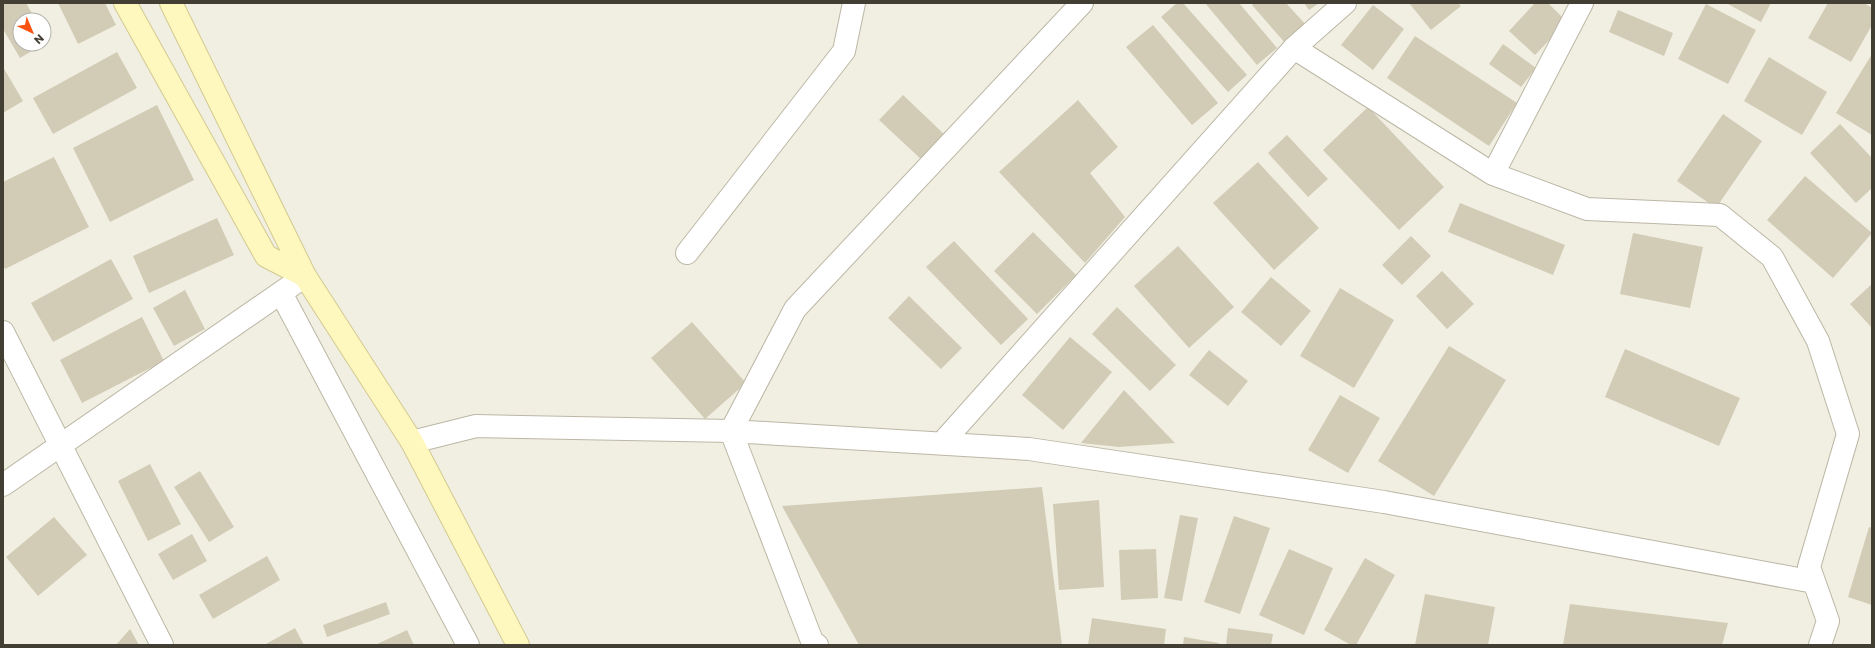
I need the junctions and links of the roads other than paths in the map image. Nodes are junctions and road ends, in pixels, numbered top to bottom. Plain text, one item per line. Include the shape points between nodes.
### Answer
1 (125, 3) edge
2 (171, 3) edge
3 (854, 3) edge
4 (1082, 3) edge
5 (1345, 3) edge
6 (1577, 5) edge
7 (1294, 48) junction
8 (1493, 174) junction
9 (687, 254) dead end
10 (305, 276) junction
11 (281, 293) junction
12 (3, 332) edge
13 (730, 431) junction
14 (412, 442) junction
15 (942, 443) junction
16 (60, 445) junction
17 (3, 484) edge
18 (1814, 582) junction
19 (162, 645) edge
20 (468, 645) edge
21 (518, 645) edge
22 (817, 645) edge
23 (1820, 645) edge

1 - 10 street via 266,256
2 - 10 street
3 - 9 street via 844,51
4 - 13 street via 795,309
5 - 7 street
6 - 8 street
7 - 8 street
7 - 15 street
8 - 18 street via 1587,209 1720,215 1772,257 1818,341 1848,434 1809,567
10 - 11 street
10 - 14 street
11 - 16 street
11 - 20 street
12 - 16 street
13 - 14 street via 476,426
13 - 15 street
13 - 22 street via 812,641
14 - 21 street
15 - 18 street via 1029,449 1384,502
16 - 17 street
16 - 19 street
18 - 23 street via 1828,621

